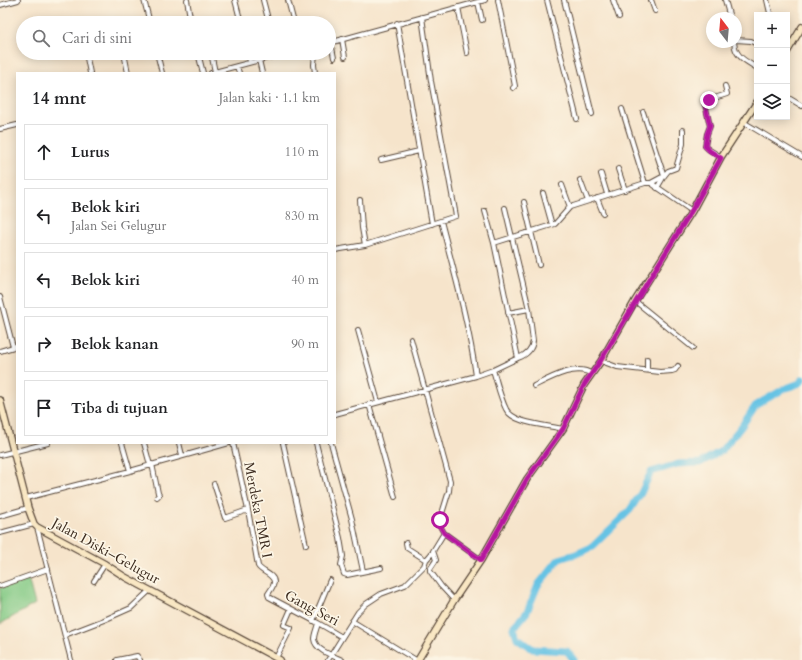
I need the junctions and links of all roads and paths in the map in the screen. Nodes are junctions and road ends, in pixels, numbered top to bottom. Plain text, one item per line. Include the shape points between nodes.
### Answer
1 (18, 0) edge
2 (144, 0) edge
3 (186, 0) edge
4 (235, 0) edge
5 (263, 0) edge
6 (288, 0) edge
7 (485, 0) edge
8 (498, 0) edge
9 (547, 0) edge
10 (564, 0) edge
11 (613, 0) edge
12 (651, 0) edge
13 (725, 0) edge
14 (767, 0) edge
15 (10, 1) edge
16 (478, 2) junction
17 (0, 5) edge
18 (458, 7) junction
19 (655, 11) dead end
20 (728, 12) edge
21 (770, 12) edge
22 (148, 16) edge
23 (189, 16) edge
24 (239, 16) edge
25 (267, 16) edge
26 (292, 16) edge
27 (422, 16) junction
28 (619, 17) dead end
29 (482, 20) dead end
30 (397, 23) junction
31 (802, 27) edge
32 (342, 38) junction
33 (336, 40) edge
34 (742, 41) edge
35 (754, 42) edge
36 (736, 48) edge
37 (789, 48) edge
38 (467, 53) dead end
39 (345, 57) dead end
40 (87, 60) edge
41 (125, 60) edge
42 (159, 60) edge
43 (200, 60) edge
44 (211, 60) edge
45 (259, 60) joint
46 (314, 60) edge
47 (250, 62) joint
48 (237, 66) junction
49 (754, 66) edge
50 (90, 72) edge
51 (128, 72) edge
52 (162, 72) edge
53 (203, 72) edge
54 (212, 72) edge
55 (216, 72) edge
56 (239, 72) edge
57 (262, 72) edge
58 (315, 72) edge
59 (725, 86) dead end
60 (513, 88) dead end
61 (790, 99) edge
62 (802, 106) edge
63 (754, 107) edge
64 (622, 108) dead end
65 (643, 112) dead end
66 (592, 114) dead end
67 (577, 119) dead end
68 (744, 123) junction
69 (16, 125) edge
70 (0, 129) edge
71 (683, 130) dead end
72 (419, 151) junction
73 (802, 157) edge
74 (721, 158) junction
75 (381, 160) dead end
76 (618, 169) dead end
77 (601, 174) dead end
78 (664, 176) junction
79 (580, 180) dead end
80 (645, 183) junction
81 (651, 183) junction
82 (562, 185) dead end
83 (658, 188) junction
84 (625, 190) junction
85 (543, 193) dead end
86 (607, 194) junction
87 (597, 198) junction
88 (360, 200) dead end
89 (588, 201) junction
90 (524, 202) dead end
91 (570, 207) junction
92 (505, 208) dead end
93 (692, 210) junction
94 (485, 211) dead end
95 (603, 213) dead end
96 (442, 221) junction
97 (432, 224) junction
98 (552, 225) junction
99 (532, 232) junction
100 (511, 237) junction
101 (494, 242) junction
102 (365, 245) junction
103 (336, 250) edge
104 (539, 265) dead end
105 (0, 297) edge
106 (635, 302) junction
107 (529, 309) junction
108 (508, 313) junction
109 (358, 330) dead end
110 (410, 340) dead end
111 (15, 346) edge
112 (693, 348) dead end
113 (0, 350) edge
114 (518, 358) junction
115 (647, 359) dead end
116 (601, 360) junction
117 (678, 366) dead end
118 (493, 370) junction
119 (647, 370) junction
120 (592, 374) junction
121 (476, 376) junction
122 (534, 386) dead end
123 (425, 389) junction
124 (0, 400) edge
125 (378, 402) junction
126 (369, 404) junction
127 (336, 414) edge
128 (563, 429) junction
129 (44, 444) edge
130 (122, 444) edge
131 (144, 444) edge
132 (179, 444) edge
133 (225, 444) edge
134 (233, 444) edge
135 (282, 444) edge
136 (316, 444) edge
137 (331, 444) edge
138 (15, 452) junction
139 (0, 455) edge
140 (182, 455) junction
141 (151, 465) junction
142 (130, 471) junction
143 (214, 484) dead end
144 (157, 497) dead end
145 (395, 497) dead end
146 (26, 498) junction
147 (28, 508) junction
148 (248, 510) junction
149 (0, 516) edge
150 (36, 525) junction
151 (0, 533) edge
152 (444, 533) junction
153 (406, 543) dead end
154 (306, 545) dead end
155 (433, 552) junction
156 (426, 560) junction
157 (481, 560) junction
158 (105, 564) junction
159 (381, 568) dead end
160 (48, 569) junction
161 (363, 572) junction
162 (330, 580) dead end
163 (94, 581) dead end
164 (0, 586) edge
165 (150, 590) junction
166 (269, 597) joint
167 (454, 600) junction
168 (291, 610) junction
169 (313, 621) junction
170 (352, 621) junction
171 (318, 623) junction
172 (65, 635) junction
173 (342, 637) junction
174 (331, 655) junction
175 (278, 659) edge
176 (71, 660) edge
177 (117, 660) edge
178 (140, 660) edge
179 (328, 660) edge
180 (342, 660) edge
181 (417, 660) edge

1 - 15 street
2 - 22 street
3 - 23 street
4 - 24 street
5 - 25 street
6 - 26 street
7 - 16 street
8 - 60 street via 515,86
9 - 67 street
10 - 66 street
11 - 28 street
12 - 19 street
13 - 20 street
14 - 21 street
15 - 17 street
16 - 18 street
16 - 29 street
18 - 27 street
18 - 38 street
27 - 30 street
27 - 96 street via 431,81 456,215
30 - 32 street
30 - 72 street
31 - 37 main road
32 - 33 street
32 - 39 street
34 - 35 street
36 - 49 street via 740,57
40 - 50 street
41 - 51 street
42 - 52 street
43 - 53 street
44 - 54 street
45 - 47 street
45 - 57 street
46 - 58 street
47 - 48 street
48 - 55 street
48 - 56 street
59 - 74 street via 727,94 708,100 705,104 710,126 705,146
61 - 62 street
63 - 68 main road
64 - 80 street
65 - 78 street
68 - 73 street
68 - 74 main road
69 - 70 street
71 - 78 street via 678,163 675,169
72 - 75 street
72 - 97 street
74 - 93 main road
76 - 84 street
77 - 86 street
78 - 81 street
78 - 83 street
79 - 89 street
80 - 81 street
80 - 84 street
81 - 83 street
82 - 91 street
83 - 93 street
84 - 86 street
85 - 98 street
86 - 87 street
87 - 89 street
87 - 95 street
88 - 102 street
89 - 91 street
90 - 99 street
91 - 98 street via 557,223
92 - 100 street
93 - 106 main road
94 - 101 street
96 - 97 street
96 - 121 street
97 - 102 street
98 - 99 street
99 - 100 street
99 - 104 street
100 - 101 street
100 - 107 street
101 - 108 street
102 - 103 street
105 - 111 street
106 - 112 street
106 - 116 main road
107 - 108 street
107 - 114 street via 533,341 526,354
108 - 114 street
109 - 125 street
110 - 123 street
111 - 113 street
114 - 118 street
115 - 119 street
116 - 119 street via 617,367
116 - 120 main road
117 - 119 street via 672,371
118 - 121 street
118 - 128 street via 509,414 518,419
120 - 122 street via 578,369 558,374
120 - 128 main road via 577,398
121 - 123 street
123 - 125 street
123 - 152 street via 450,481 440,520
124 - 138 main road, Jalan Diski–Gelugur
125 - 126 street
126 - 127 street
126 - 145 street
128 - 157 main road via 527,479
129 - 138 street
130 - 142 street
131 - 141 street
132 - 140 street
133 - 140 street
134 - 148 street, Merdeka TMR I
135 - 154 street
136 - 161 street via 340,538 343,571 347,575
137 - 161 street
138 - 139 street
138 - 146 main road, Jalan Diski–Gelugur
140 - 141 street
141 - 142 street
141 - 144 street
142 - 146 street
143 - 148 street via 225,518
146 - 147 main road, Jalan Diski–Gelugur
147 - 149 street
147 - 150 main road, Jalan Diski–Gelugur
148 - 166 street, Merdeka TMR I via 258,566 274,580
150 - 151 street
150 - 158 main road, Jalan Diski–Gelugur
150 - 160 street
152 - 155 street
152 - 157 street
153 - 156 street via 407,548
155 - 156 street
155 - 167 street via 436,560 430,571
156 - 170 street via 424,566 404,585 372,599
157 - 167 main road
158 - 163 street
158 - 165 main road, Jalan Diski–Gelugur
159 - 161 street
160 - 164 street
160 - 172 street
162 - 169 street
165 - 172 street via 130,608
165 - 175 main road, Jalan Diski–Gelugur
166 - 168 street, Gang Seri
167 - 181 main road
168 - 169 street, Gang Seri
168 - 175 street via 284,625 291,628
169 - 171 street, Gang Seri
170 - 173 street
170 - 181 street
171 - 173 street, Gang Seri
171 - 174 street via 315,642
172 - 176 street
173 - 174 street, Gang Seri
174 - 179 street, Gang Seri
174 - 180 street
177 - 178 street via 137,656

